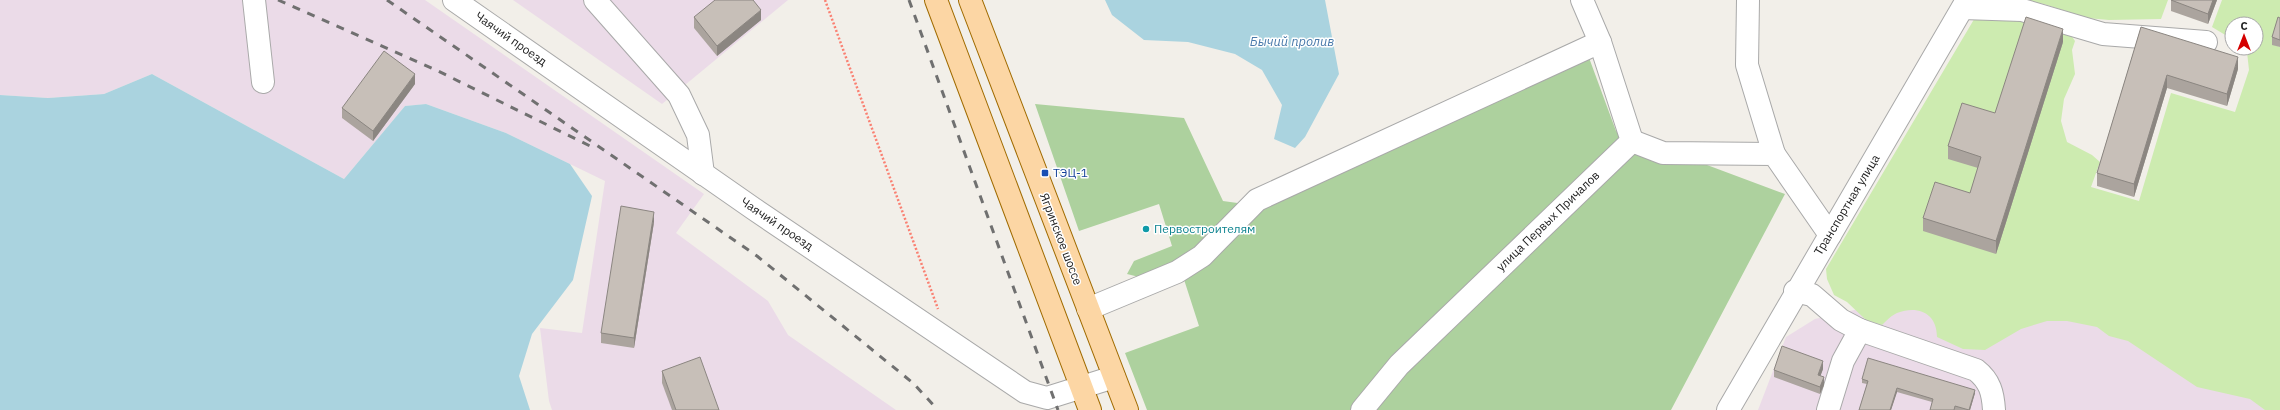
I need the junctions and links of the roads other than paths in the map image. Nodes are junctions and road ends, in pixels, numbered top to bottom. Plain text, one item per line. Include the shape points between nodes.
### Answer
1 (254, 0) edge
2 (454, 0) edge
3 (595, 0) edge
4 (936, 0) edge
5 (970, 0) edge
6 (1582, 0) edge
7 (1748, 0) edge
8 (1965, 4) edge
9 (1600, 42) junction
10 (2206, 42) dead end
11 (263, 82) dead end
12 (1632, 141) junction
13 (1774, 154) junction
14 (703, 174) junction
15 (1830, 235) junction
16 (1796, 291) junction
17 (1088, 309) junction
18 (1860, 330) junction
19 (1114, 377) junction
20 (1082, 388) junction
21 (1090, 410) edge
22 (1126, 410) edge
23 (1362, 410) edge
24 (1728, 410) edge
25 (1828, 410) edge
26 (1994, 410) edge

1 - 11 street
2 - 14 street, Чаячий проезд
3 - 14 street via 679,95 698,135
4 - 20 main road
5 - 17 main road, Ягринское шоссе
6 - 9 street
7 - 13 street via 1747,65
8 - 10 street via 2022,10 2103,34
8 - 15 street, Транспортная улица
9 - 12 street
9 - 17 street via 1257,200 1196,260 1177,272
12 - 13 street via 1663,153
12 - 23 street, улица Первых Причалов via 1399,365
13 - 15 street
14 - 20 street, Чаячий проезд via 1026,392 1047,398
15 - 16 street, Транспортная улица
16 - 18 street via 1812,295 1841,320
16 - 24 street, Транспортная улица
17 - 19 main road, Ягринское шоссе
18 - 25 street via 1843,361
18 - 26 street via 1976,370 1990,386
19 - 20 street, Чаячий проезд
19 - 22 main road, Ягринское шоссе
20 - 21 main road

